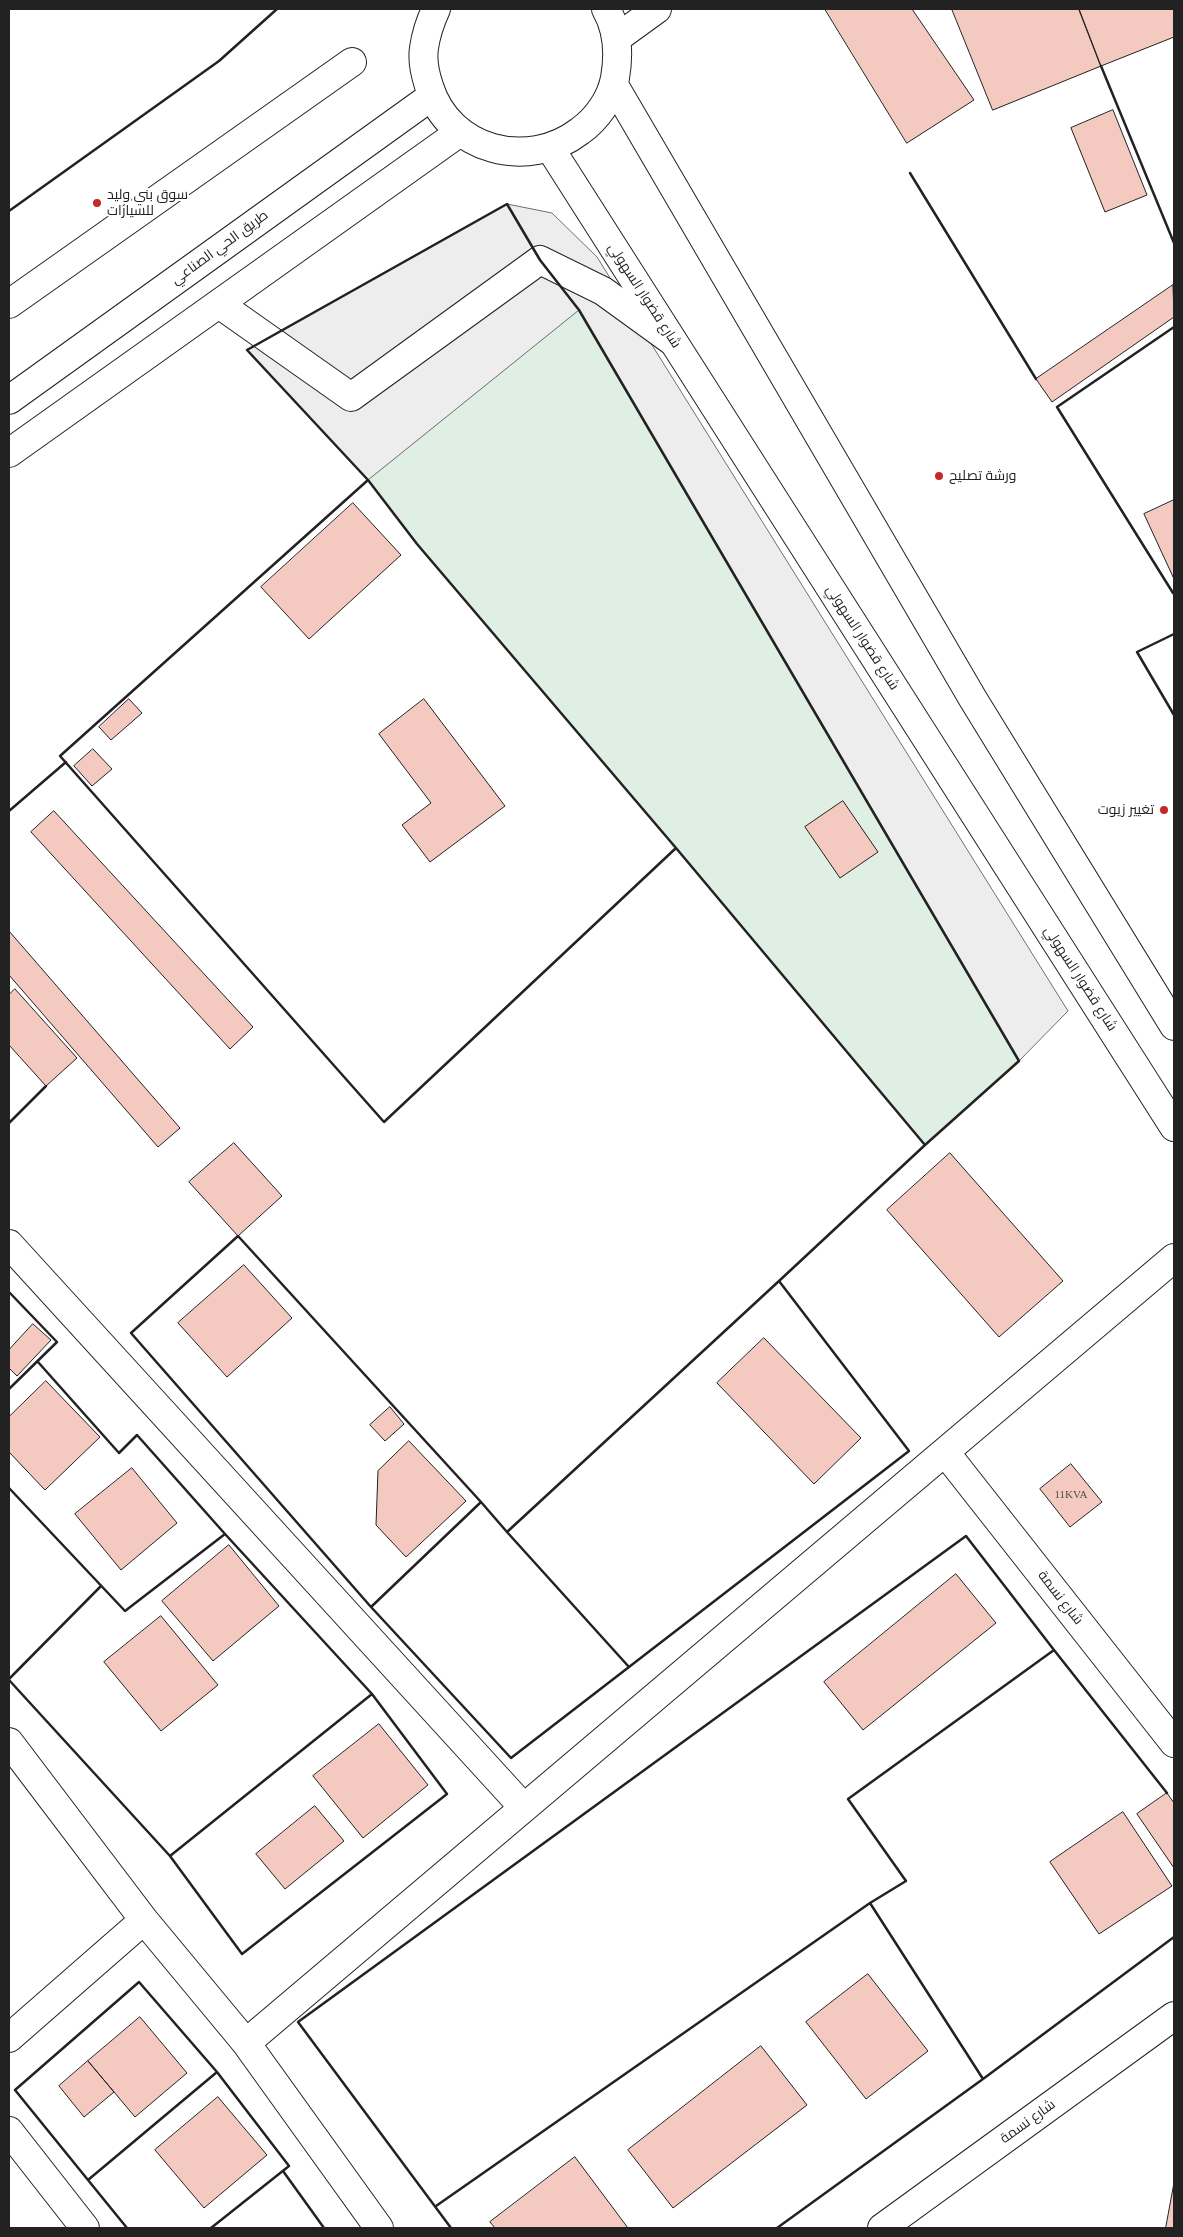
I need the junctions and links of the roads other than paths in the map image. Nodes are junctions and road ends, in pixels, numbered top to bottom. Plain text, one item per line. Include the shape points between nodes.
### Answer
1 (436, 9) edge
2 (606, 9) edge
3 (657, 9) edge
4 (616, 38) junction
5 (352, 62) dead end
6 (614, 84) junction
7 (432, 96) junction
8 (460, 132) junction
9 (550, 148) junction
10 (9, 304) edge
11 (219, 304) junction
12 (672, 341) junction
13 (9, 400) edge
14 (9, 453) edge
15 (1174, 1026) edge
16 (1174, 1127) edge
17 (9, 1244) edge
18 (1174, 1258) edge
19 (945, 1452) junction
20 (9, 1742) edge
21 (1174, 1744) edge
22 (524, 1808) junction
23 (144, 1920) junction
24 (1174, 2016) edge
25 (9, 2038) edge
26 (246, 2043) junction
27 (9, 2131) edge
28 (85, 2228) edge
29 (379, 2228) edge
30 (882, 2228) edge

1 - 7 main road via 428,27 424,50 425,73
2 - 4 main road
3 - 4 main road
4 - 6 main road via 618,61
5 - 10 main road
6 - 9 main road via 604,106 590,124 570,139
6 - 15 main road via 972,699
7 - 8 main road via 444,116
7 - 13 main road, طريق الحي الصناعي
8 - 9 main road via 503,151 526,153
8 - 11 main road
9 - 12 main road, شارع قضوار السهولي
11 - 12 main road via 351,397 540,260 603,291
11 - 14 main road
12 - 16 main road, شارع قضوار السهولي
17 - 22 main road
18 - 19 main road
19 - 21 main road, شارع نسمة
19 - 22 main road
20 - 23 main road
22 - 26 main road
23 - 25 main road
23 - 26 main road
24 - 30 main road, شارع نسمة
26 - 29 main road
27 - 28 main road

